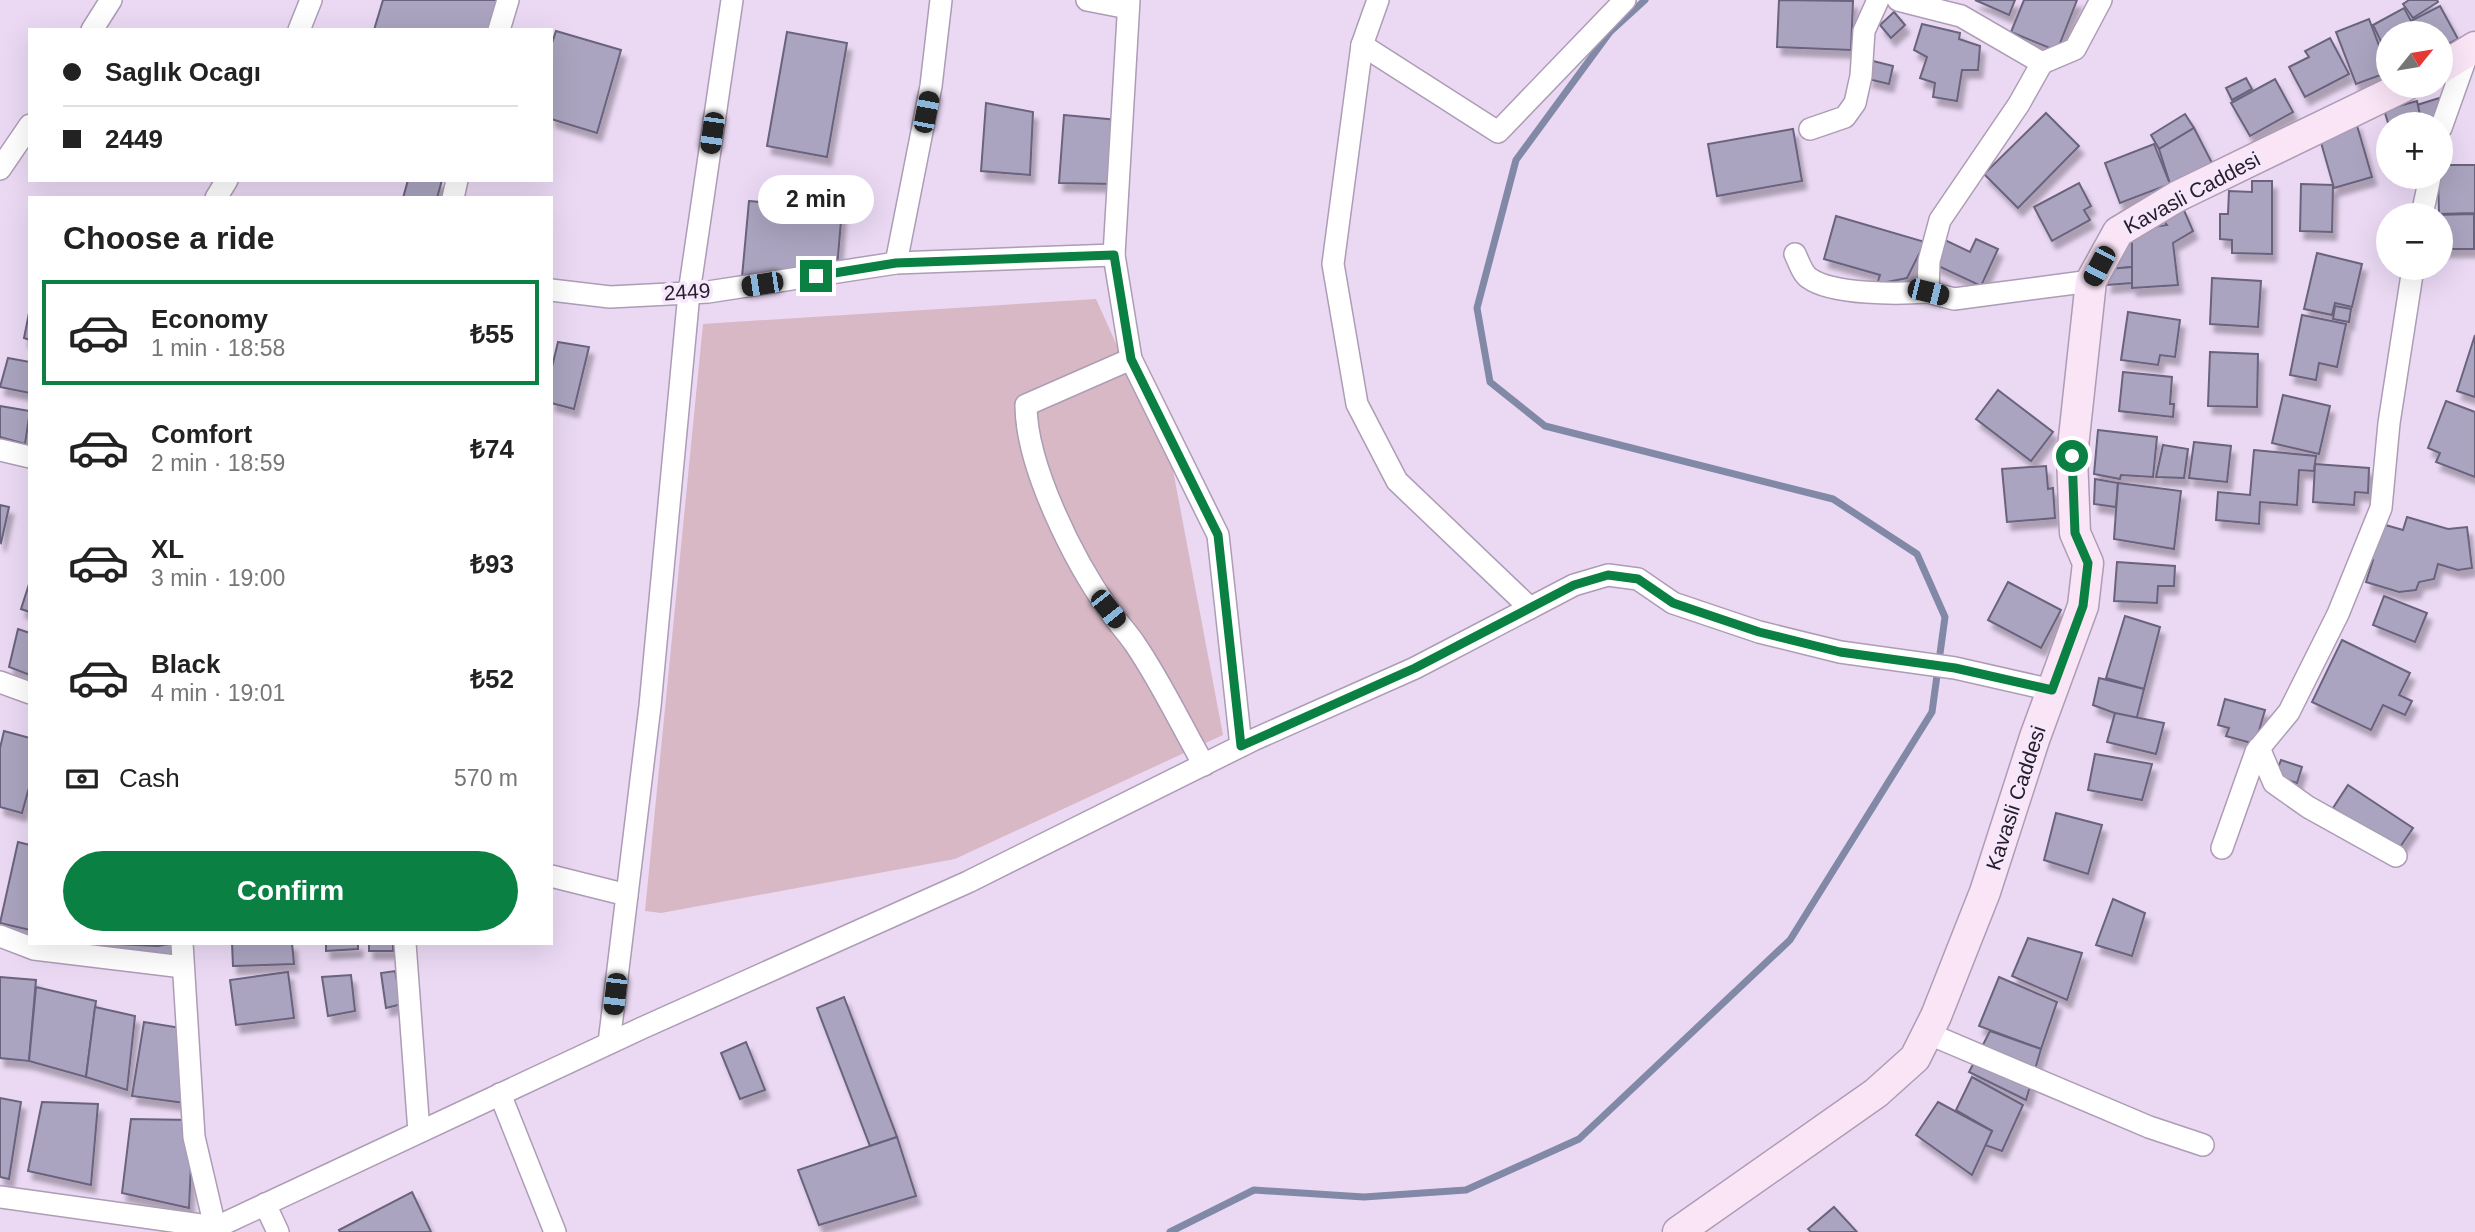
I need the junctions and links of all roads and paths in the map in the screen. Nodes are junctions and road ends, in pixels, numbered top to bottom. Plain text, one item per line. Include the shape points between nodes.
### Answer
1 (111, 0) edge
2 (311, 0) edge
3 (508, 0) edge
4 (732, 0) edge
5 (941, 0) edge
6 (1087, 0) edge
7 (1378, 0) edge
8 (1625, 0) edge
9 (1878, 0) edge
10 (1898, 0) edge
11 (2101, 0) edge
12 (1128, 4) edge
13 (93, 28) edge
14 (300, 28) edge
15 (500, 28) edge
16 (1362, 45) junction
17 (2472, 49) edge
18 (2454, 60) edge
19 (2042, 63) junction
20 (2379, 98) edge
21 (2447, 112) edge
22 (28, 128) edge
23 (1810, 129) dead end
24 (0, 169) edge
25 (1795, 254) dead end
26 (1114, 255) junction
27 (896, 263) junction
28 (2411, 280) edge
29 (2091, 281) junction
30 (553, 290) edge
31 (1928, 292) junction
32 (689, 293) junction
33 (1131, 359) junction
34 (0, 450) edge
35 (28, 457) edge
36 (1530, 608) junction
37 (0, 682) edge
38 (2052, 690) junction
39 (28, 692) edge
40 (1241, 746) junction
41 (2259, 748) junction
42 (1204, 765) junction
43 (2222, 848) dead end
44 (2396, 856) dead end
45 (553, 876) edge
46 (627, 895) junction
47 (0, 936) edge
48 (182, 945) edge
49 (405, 945) edge
50 (184, 967) junction
51 (1927, 1033) junction
52 (609, 1043) junction
53 (500, 1094) junction
54 (419, 1132) junction
55 (2203, 1145) dead end
56 (0, 1197) edge
57 (265, 1204) junction
58 (210, 1230) edge
59 (278, 1232) edge
60 (555, 1232) edge
61 (1678, 1232) edge

1 - 13 street
2 - 14 street
3 - 15 street
4 - 32 street
5 - 27 street via 931,86
6 - 12 street
7 - 16 street
8 - 16 street via 1499,132
9 - 23 street via 1864,31 1855,103 1845,117
10 - 19 street via 1961,16
11 - 19 street via 2075,49
12 - 26 street
16 - 36 street via 1333,264 1357,404 1397,481
17 - 18 street
17 - 21 street
19 - 31 street via 1940,220 1928,261
20 - 29 street, Kavasli Caddesi via 2178,196 2118,232
22 - 24 street
25 - 31 street via 1806,276 1822,285
26 - 27 street, 2449
26 - 33 street
27 - 32 street, 2449
28 - 41 street via 2381,508 2338,614 2289,712
29 - 31 street via 1954,299
29 - 38 street, Kavasli Caddesi via 2072,456 2075,533 2088,563 2083,606
30 - 32 street, 2449 via 610,297
32 - 46 street via 650,706
33 - 40 street via 1218,535
33 - 42 street via 1026,405 1026,426 1038,475 1066,535
34 - 35 street
36 - 38 street via 1574,585 1608,575 1638,579 1673,603 1759,632 1840,652 1955,668
36 - 40 street via 1415,668
37 - 39 street
38 - 51 street, Kavasli Caddesi via 1985,892
40 - 42 street
41 - 43 street
41 - 44 street via 2274,783
42 - 52 street via 968,882
45 - 46 street
46 - 52 street
47 - 50 street via 34,949
48 - 50 street
49 - 54 street
50 - 58 street via 194,1137
51 - 55 street via 2149,1127
51 - 61 street, Kavasli Caddesi via 1915,1058 1876,1093
52 - 53 street
53 - 54 street
53 - 60 street
54 - 57 street
56 - 58 street
57 - 58 street
57 - 59 street

